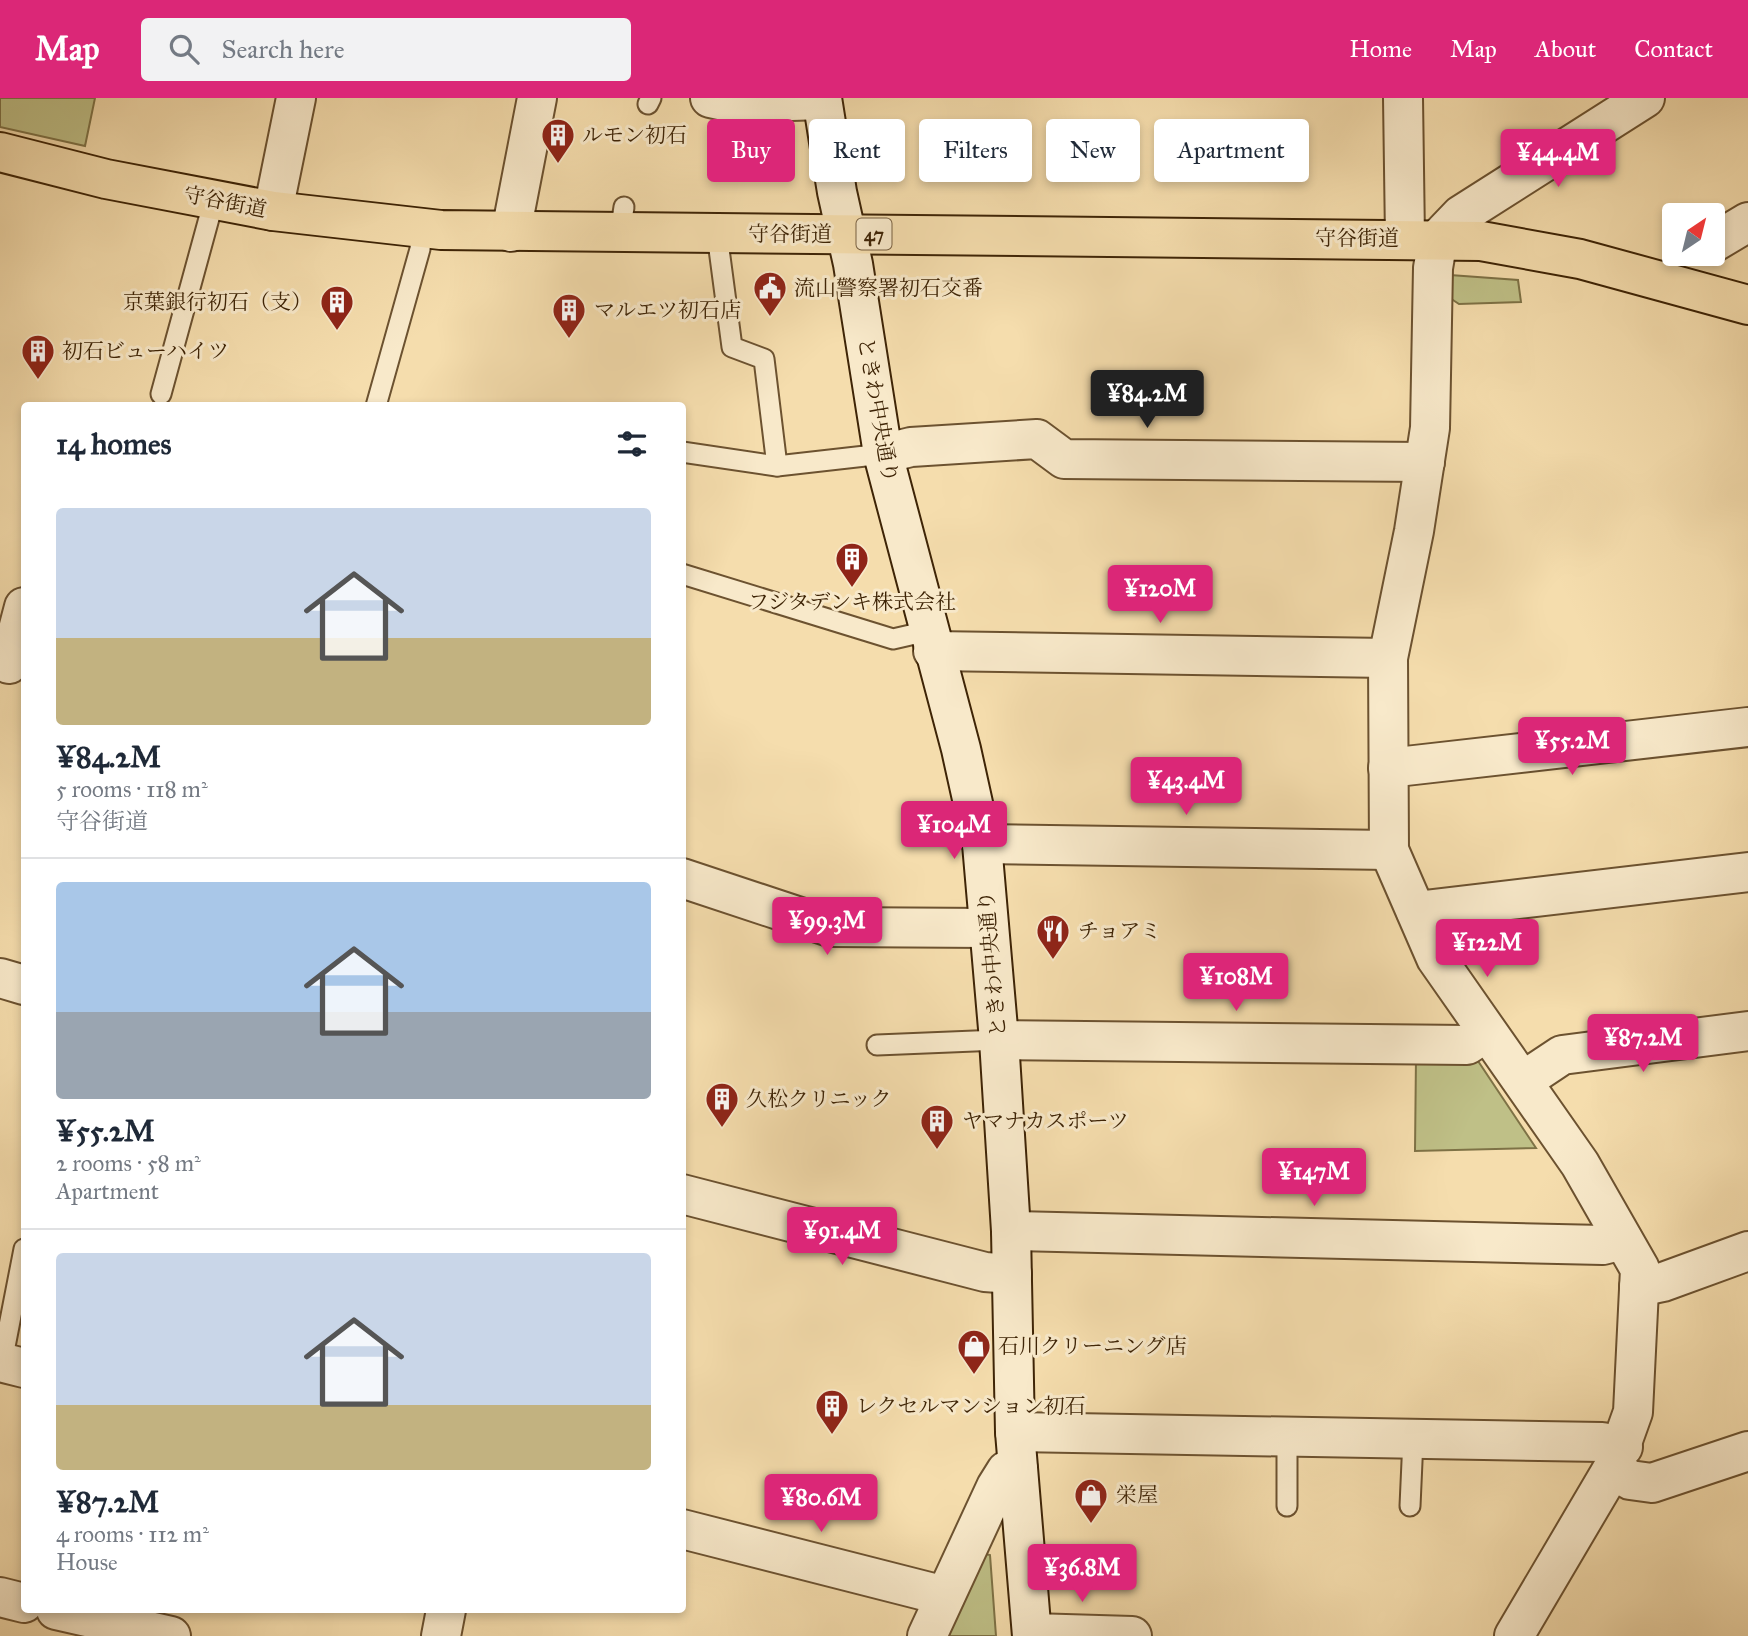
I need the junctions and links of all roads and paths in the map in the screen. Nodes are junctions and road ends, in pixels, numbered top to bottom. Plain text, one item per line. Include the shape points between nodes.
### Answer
1 (296, 98) edge
2 (537, 98) edge
3 (710, 98) edge
4 (1403, 98) edge
5 (1645, 98) edge
6 (822, 99) edge
7 (0, 152) edge
8 (214, 200) junction
9 (273, 211) junction
10 (1748, 222) edge
11 (422, 228) junction
12 (511, 232) junction
13 (717, 234) junction
14 (846, 234) junction
15 (1726, 235) edge
16 (1421, 238) junction
17 (1697, 270) edge
18 (1748, 305) edge
19 (161, 394) dead end
20 (377, 402) edge
21 (686, 453) edge
22 (883, 454) junction
23 (1425, 461) junction
24 (777, 466) junction
25 (686, 575) edge
26 (21, 620) edge
27 (930, 641) junction
28 (1388, 658) junction
29 (11, 665) edge
30 (1748, 727) edge
31 (1388, 768) junction
32 (982, 844) junction
33 (1389, 850) junction
34 (1748, 872) edge
35 (686, 879) edge
36 (1416, 911) junction
37 (989, 928) junction
38 (0, 978) edge
39 (21, 984) edge
40 (1748, 1031) edge
41 (1487, 1032) junction
42 (999, 1040) junction
43 (877, 1045) dead end
44 (1523, 1081) junction
45 (686, 1195) edge
46 (1011, 1231) junction
47 (1623, 1240) junction
48 (1748, 1251) edge
49 (21, 1273) edge
50 (1012, 1274) junction
51 (1639, 1287) junction
52 (9, 1364) edge
53 (1015, 1432) junction
54 (1287, 1437) junction
55 (1413, 1439) junction
56 (1748, 1451) edge
57 (1618, 1458) junction
58 (1018, 1469) junction
59 (1287, 1506) dead end
60 (1410, 1506) dead end
61 (686, 1530) edge
62 (945, 1596) junction
63 (0, 1597) edge
64 (21, 1602) edge
65 (69, 1613) edge
66 (445, 1613) edge
67 (1032, 1635) edge
68 (171, 1636) edge
69 (441, 1636) edge
70 (927, 1636) edge
71 (1132, 1636) edge
72 (1514, 1636) edge

1 - 9 street
2 - 12 street
3 - 6 street via 733,103
4 - 16 street
5 - 16 street
6 - 14 street, ときわ中央通り
7 - 8 main road, 守谷街道 / 47
8 - 9 main road, 守谷街道 / 47
8 - 19 lane
9 - 11 main road, 守谷街道 / 47
10 - 15 street
11 - 12 main road, 守谷街道 / 47
11 - 20 lane
12 - 13 main road, 守谷街道 / 47 via 622,220
13 - 14 main road, 守谷街道 / 47
13 - 24 lane via 732,347 764,359
14 - 16 main road, 守谷街道 / 47
14 - 22 street, ときわ中央通り
16 - 17 main road, 守谷街道 / 47 via 1481,241 1580,259
16 - 23 street via 1433,268 1430,428
17 - 18 main road, 守谷街道 / 47
21 - 24 lane
22 - 23 street via 911,447 1037,439 1064,459
22 - 24 lane
22 - 27 street, ときわ中央通り
23 - 28 street
25 - 27 lane via 893,639
26 - 29 street
27 - 28 street
27 - 32 street, ときわ中央通り
28 - 31 street
30 - 31 street
31 - 33 street
32 - 33 street
32 - 37 street, ときわ中央通り
33 - 36 street
34 - 36 street
35 - 37 street via 830,927
36 - 41 street via 1436,958
37 - 42 street, ときわ中央通り
38 - 39 street
40 - 44 street via 1562,1055
41 - 42 street via 1467,1045
41 - 44 street
42 - 43 lane
42 - 46 street, ときわ中央通り
44 - 47 street via 1580,1164
45 - 50 street via 985,1272
46 - 47 street via 1589,1245
46 - 50 street, ときわ中央通り
47 - 51 street via 1640,1269
48 - 51 street
49 - 52 lane
50 - 53 street, ときわ中央通り
51 - 57 street via 1633,1412
53 - 54 street
53 - 58 street, ときわ中央通り
54 - 55 street
54 - 59 lane
55 - 57 street via 1602,1443
55 - 60 lane
56 - 57 street via 1652,1483 1630,1480
57 - 72 street
58 - 62 street via 1006,1471 996,1488
58 - 67 street, ときわ中央通り
61 - 62 street
62 - 70 street
63 - 64 street
65 - 68 street
66 - 69 street
67 - 71 street

